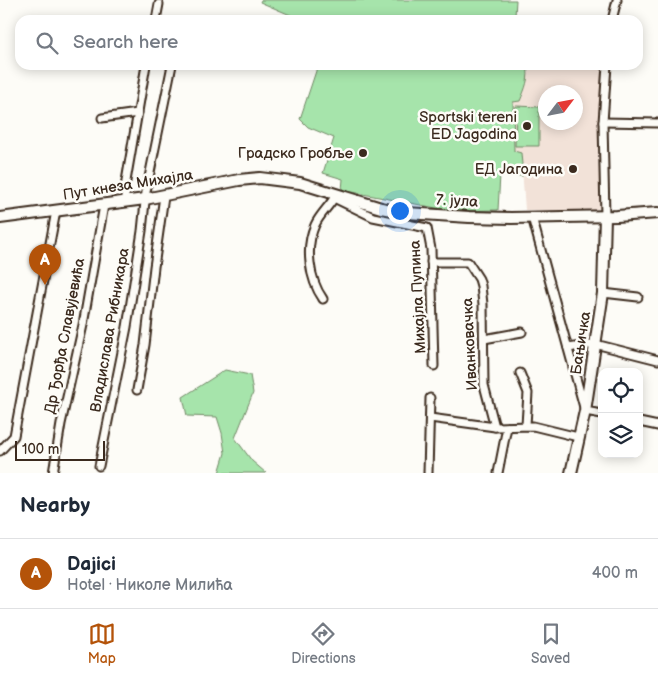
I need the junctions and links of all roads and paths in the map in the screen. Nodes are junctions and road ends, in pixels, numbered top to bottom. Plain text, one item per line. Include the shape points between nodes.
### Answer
1 (617, 0) edge
2 (159, 4) dead end
3 (157, 15) edge
4 (613, 15) edge
5 (145, 70) edge
6 (171, 70) edge
7 (607, 70) edge
8 (138, 113) junction
9 (102, 118) dead end
10 (603, 122) junction
11 (658, 123) edge
12 (260, 178) joint
13 (164, 196) junction
14 (335, 196) junction
15 (145, 199) junction
16 (125, 202) junction
17 (104, 205) junction
18 (56, 212) junction
19 (658, 213) edge
20 (605, 216) junction
21 (532, 217) junction
22 (0, 218) edge
23 (431, 262) junction
24 (603, 293) junction
25 (638, 297) dead end
26 (323, 299) dead end
27 (522, 332) dead end
28 (484, 339) junction
29 (596, 344) junction
30 (568, 348) junction
31 (658, 360) edge
32 (434, 366) dead end
33 (520, 373) dead end
34 (137, 390) dead end
35 (430, 398) dead end
36 (586, 411) junction
37 (598, 413) edge
38 (430, 418) junction
39 (643, 423) edge
40 (526, 425) junction
41 (658, 426) edge
42 (495, 427) junction
43 (508, 427) junction
44 (578, 437) junction
45 (0, 451) edge
46 (98, 466) dead end
47 (53, 473) edge
48 (428, 473) edge
49 (498, 473) edge
50 (571, 473) edge

1 - 4 street
2 - 3 street
5 - 8 street
6 - 15 street, Владислава Рибникара
7 - 10 street
8 - 9 street
8 - 16 street
10 - 11 street
10 - 20 street
12 - 13 main road, Пут кнеза Михајла
12 - 14 main road, 7. јула via 293,182
13 - 15 main road, Пут кнеза Михајла
13 - 34 street
14 - 21 main road, 7. јула via 407,213
14 - 23 street, Михајла Пупина via 373,217 427,228
14 - 26 street via 322,213 310,241 313,279
15 - 16 main road, Пут кнеза Михајла
15 - 46 street, Владислава Рибникара via 127,327
16 - 17 main road, Пут кнеза Михајла
17 - 18 main road, Пут кнеза Михајла
17 - 47 street, Др Ђорђа Славујевића
18 - 22 main road, Пут кнеза Михајла
18 - 45 street via 14,436
19 - 20 main road, 7. јула
20 - 21 main road, 7. јула
20 - 24 main road, Бањичка
21 - 30 street
23 - 28 street, Иванковачка via 468,262 481,286
23 - 32 street, Михајла Пупина
24 - 25 street
24 - 29 main road, Бањичка
27 - 28 street
28 - 42 street, Иванковачка via 484,385
29 - 30 street
29 - 31 street
29 - 36 main road, Бањичка
30 - 36 street
33 - 40 street via 528,393
35 - 38 street
36 - 37 street
36 - 44 main road, Бањичка
38 - 42 street
38 - 48 street
39 - 41 street
40 - 43 street
40 - 44 street
42 - 43 street
43 - 49 street
44 - 50 main road, Бањичка

